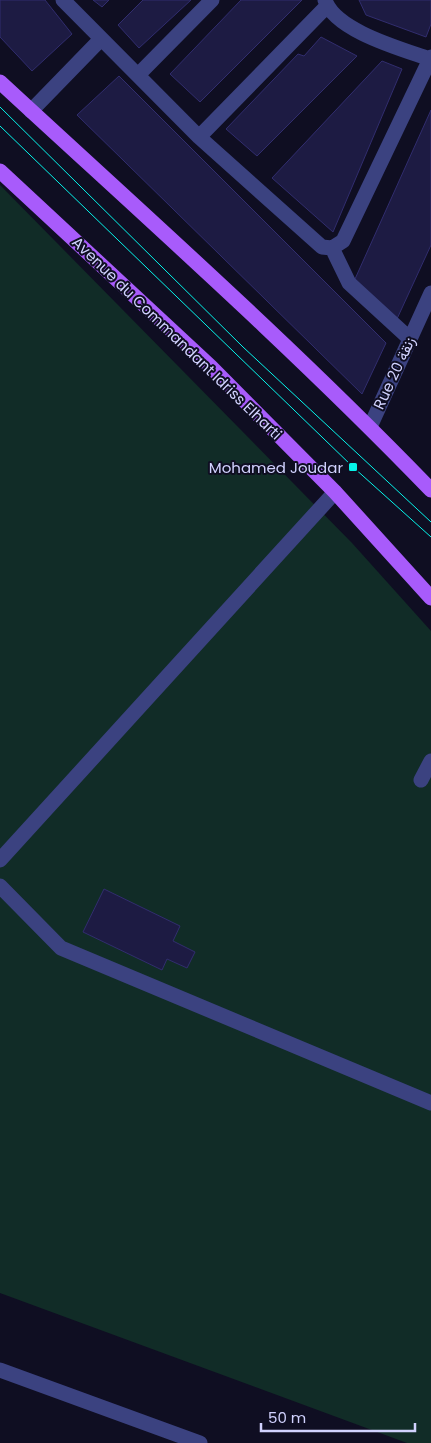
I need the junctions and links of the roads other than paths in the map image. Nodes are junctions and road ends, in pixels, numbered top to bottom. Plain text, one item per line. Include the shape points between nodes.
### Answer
1 (63, 0) edge
2 (212, 0) edge
3 (326, 3) edge
4 (101, 38) junction
5 (431, 58) edge
6 (138, 75) junction
7 (0, 82) edge
8 (31, 111) junction
9 (199, 138) junction
10 (0, 171) edge
11 (332, 248) junction
12 (431, 293) edge
13 (410, 340) junction
14 (370, 427) junction
15 (431, 490) edge
16 (335, 492) junction
17 (431, 598) edge
18 (431, 761) edge
19 (421, 780) dead end
20 (0, 860) edge
21 (0, 886) edge
22 (431, 1103) edge
23 (0, 1370) edge
24 (170, 1438) edge
25 (200, 1443) edge

1 - 4 street
2 - 6 street
3 - 5 street via 345,23 370,38
3 - 9 street
4 - 6 street
4 - 8 street
5 - 11 street via 343,241
6 - 9 street
7 - 8 main road
8 - 14 main road
9 - 11 street via 322,247
10 - 16 main road, Avenue du Commandant Idriss Elharti via 211,367
11 - 13 street via 349,283
12 - 13 street, Rue 20 زنقة
13 - 14 street, Rue 20 زنقة
14 - 15 main road
16 - 17 main road, Avenue du Commandant Idriss Elharti
16 - 20 street
18 - 19 street
21 - 22 street via 61,948
23 - 24 street
24 - 25 street

